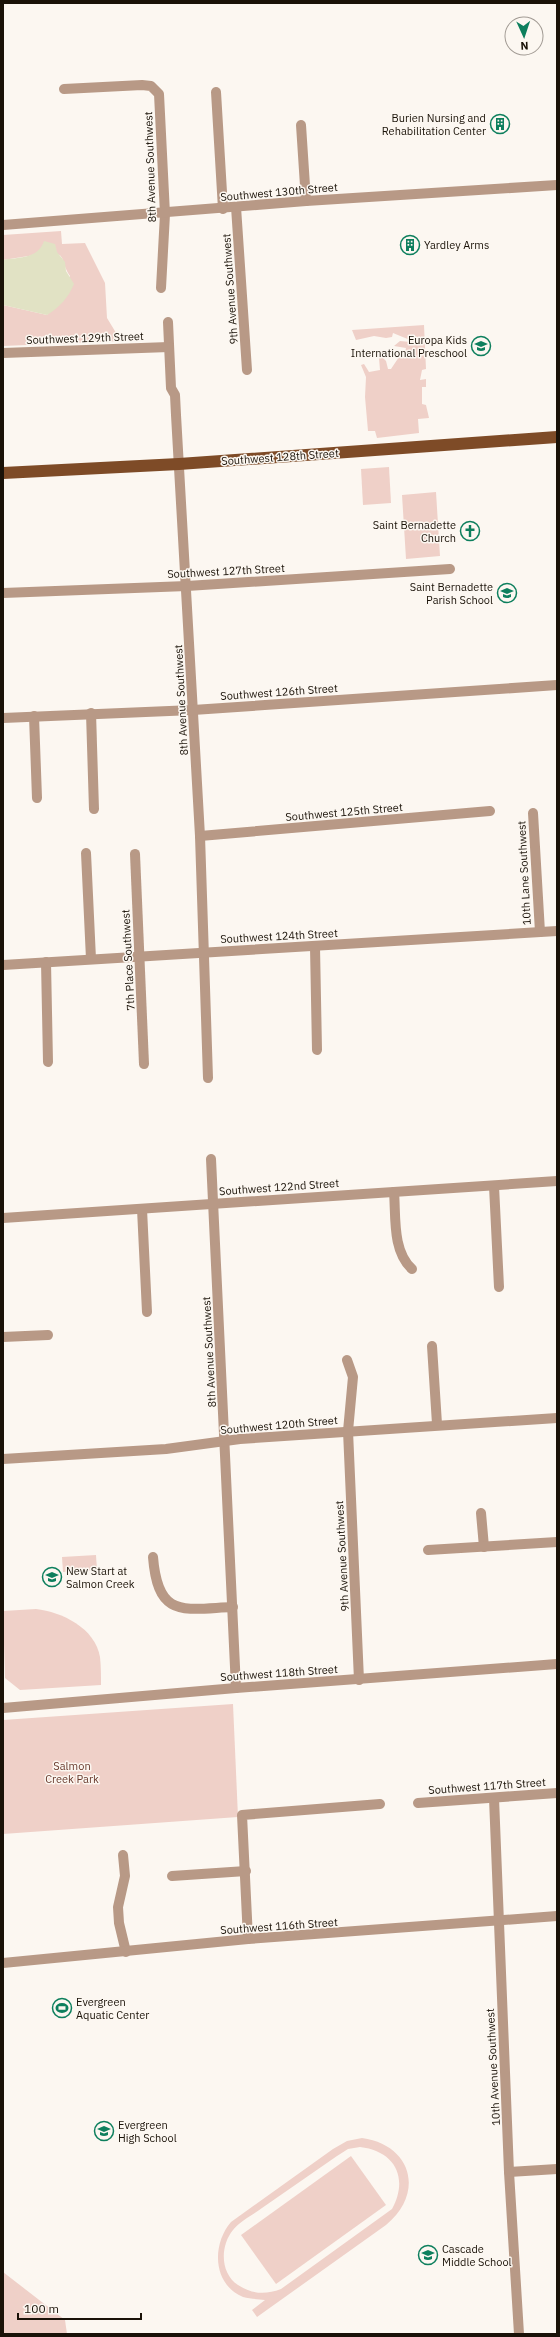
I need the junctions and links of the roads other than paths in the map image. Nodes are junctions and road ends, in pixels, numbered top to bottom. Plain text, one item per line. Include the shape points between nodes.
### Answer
1 (64, 89) dead end
2 (216, 92) dead end
3 (301, 124) dead end
4 (557, 185) edge
5 (306, 201) junction
6 (236, 207) junction
7 (223, 209) junction
8 (165, 214) junction
9 (3, 226) edge
10 (162, 288) dead end
11 (168, 322) dead end
12 (169, 347) junction
13 (3, 353) edge
14 (247, 370) dead end
15 (557, 437) edge
16 (178, 464) junction
17 (3, 473) edge
18 (450, 569) dead end
19 (187, 586) junction
20 (3, 593) edge
21 (557, 685) edge
22 (193, 710) junction
23 (91, 714) junction
24 (34, 716) junction
25 (3, 718) edge
26 (37, 798) dead end
27 (94, 809) dead end
28 (490, 811) dead end
29 (533, 813) dead end
30 (200, 836) junction
31 (86, 853) dead end
32 (134, 854) dead end
33 (557, 931) edge
34 (540, 932) junction
35 (315, 947) junction
36 (204, 953) junction
37 (140, 956) junction
38 (91, 959) junction
39 (46, 962) junction
40 (3, 965) edge
41 (317, 1050) dead end
42 (48, 1062) dead end
43 (144, 1064) dead end
44 (208, 1078) dead end
45 (211, 1159) dead end
46 (557, 1181) edge
47 (494, 1186) junction
48 (394, 1192) junction
49 (213, 1203) junction
50 (142, 1209) junction
51 (3, 1218) edge
52 (412, 1269) dead end
53 (499, 1287) dead end
54 (147, 1312) dead end
55 (48, 1335) dead end
56 (3, 1337) edge
57 (432, 1346) dead end
58 (347, 1360) dead end
59 (557, 1418) edge
60 (437, 1424) junction
61 (348, 1431) junction
62 (225, 1441) junction
63 (3, 1459) edge
64 (481, 1513) dead end
65 (557, 1542) edge
66 (484, 1547) junction
67 (428, 1550) dead end
68 (153, 1558) dead end
69 (233, 1607) junction
70 (557, 1664) edge
71 (359, 1680) junction
72 (236, 1688) junction
73 (3, 1708) edge
74 (557, 1793) edge
75 (494, 1798) junction
76 (418, 1803) dead end
77 (380, 1804) dead end
78 (123, 1855) dead end
79 (246, 1871) junction
80 (172, 1876) dead end
81 (557, 1916) edge
82 (498, 1921) junction
83 (248, 1939) junction
84 (126, 1952) junction
85 (3, 1963) edge
86 (557, 2169) edge
87 (509, 2172) junction
88 (519, 2334) edge

1 - 8 street, 8th Avenue Southwest via 142,85 151,86 159,94
2 - 7 street
3 - 5 street
4 - 5 street, Southwest 130th Street
5 - 6 street, Southwest 130th Street
6 - 7 street, Southwest 130th Street
6 - 14 street, 9th Avenue Southwest
7 - 8 street, Southwest 130th Street
8 - 9 street, Southwest 130th Street
8 - 10 street, 8th Avenue Southwest
11 - 12 street, 8th Avenue Southwest
12 - 13 street, Southwest 129th Street
12 - 16 street, 8th Avenue Southwest via 171,388 175,395 176,408
15 - 16 main road, Southwest 128th Street
16 - 17 main road, Southwest 128th Street
16 - 19 street, 8th Avenue Southwest
18 - 19 street, Southwest 127th Street
19 - 20 street, Southwest 127th Street
19 - 22 street, 8th Avenue Southwest
21 - 22 street, Southwest 126th Street
22 - 23 street, Southwest 126th Street
22 - 30 street, 8th Avenue Southwest
23 - 24 street, Southwest 126th Street
23 - 27 street
24 - 25 street, Southwest 126th Street
24 - 26 street
28 - 30 street, Southwest 125th Street
29 - 34 street, 10th Lane Southwest
30 - 36 street, 8th Avenue Southwest
31 - 38 street
32 - 37 street, 7th Place Southwest
33 - 34 street, Southwest 124th Street
34 - 35 street, Southwest 124th Street
35 - 36 street, Southwest 124th Street
35 - 41 street
36 - 37 street, Southwest 124th Street
36 - 44 street, 8th Avenue Southwest
37 - 38 street, Southwest 124th Street
37 - 43 street, 7th Place Southwest
38 - 39 street, Southwest 124th Street
39 - 40 street, Southwest 124th Street
39 - 42 street
45 - 49 street, 8th Avenue Southwest
46 - 47 street, Southwest 122nd Street
47 - 48 street, Southwest 122nd Street
47 - 53 street
48 - 49 street, Southwest 122nd Street
48 - 52 street via 399,1246 403,1258
49 - 50 street, Southwest 122nd Street
49 - 62 street, 8th Avenue Southwest
50 - 51 street, Southwest 122nd Street
50 - 54 street
55 - 56 street
57 - 60 street
58 - 61 street, 9th Avenue Southwest via 353,1377
59 - 60 street, Southwest 120th Street
60 - 61 street, Southwest 120th Street
61 - 62 street, Southwest 120th Street
61 - 71 street, 9th Avenue Southwest
62 - 63 street, Southwest 120th Street via 166,1449
62 - 69 street, 8th Avenue Southwest
64 - 66 street
65 - 66 street
66 - 67 street
68 - 69 street via 158,1590 173,1606
69 - 72 street, 8th Avenue Southwest
70 - 71 street, Southwest 118th Street
71 - 72 street, Southwest 118th Street
72 - 73 street, Southwest 118th Street
74 - 75 street, Southwest 117th Street
75 - 76 street, Southwest 117th Street
75 - 82 street, 10th Avenue Southwest
77 - 79 street via 242,1815
78 - 84 street via 125,1876 118,1908
79 - 80 street
79 - 83 street
81 - 82 street, Southwest 116th Street
82 - 83 street, Southwest 116th Street
82 - 87 street, 10th Avenue Southwest
83 - 84 street, Southwest 116th Street
84 - 85 street, Southwest 116th Street
86 - 87 street
87 - 88 street, 10th Avenue Southwest

